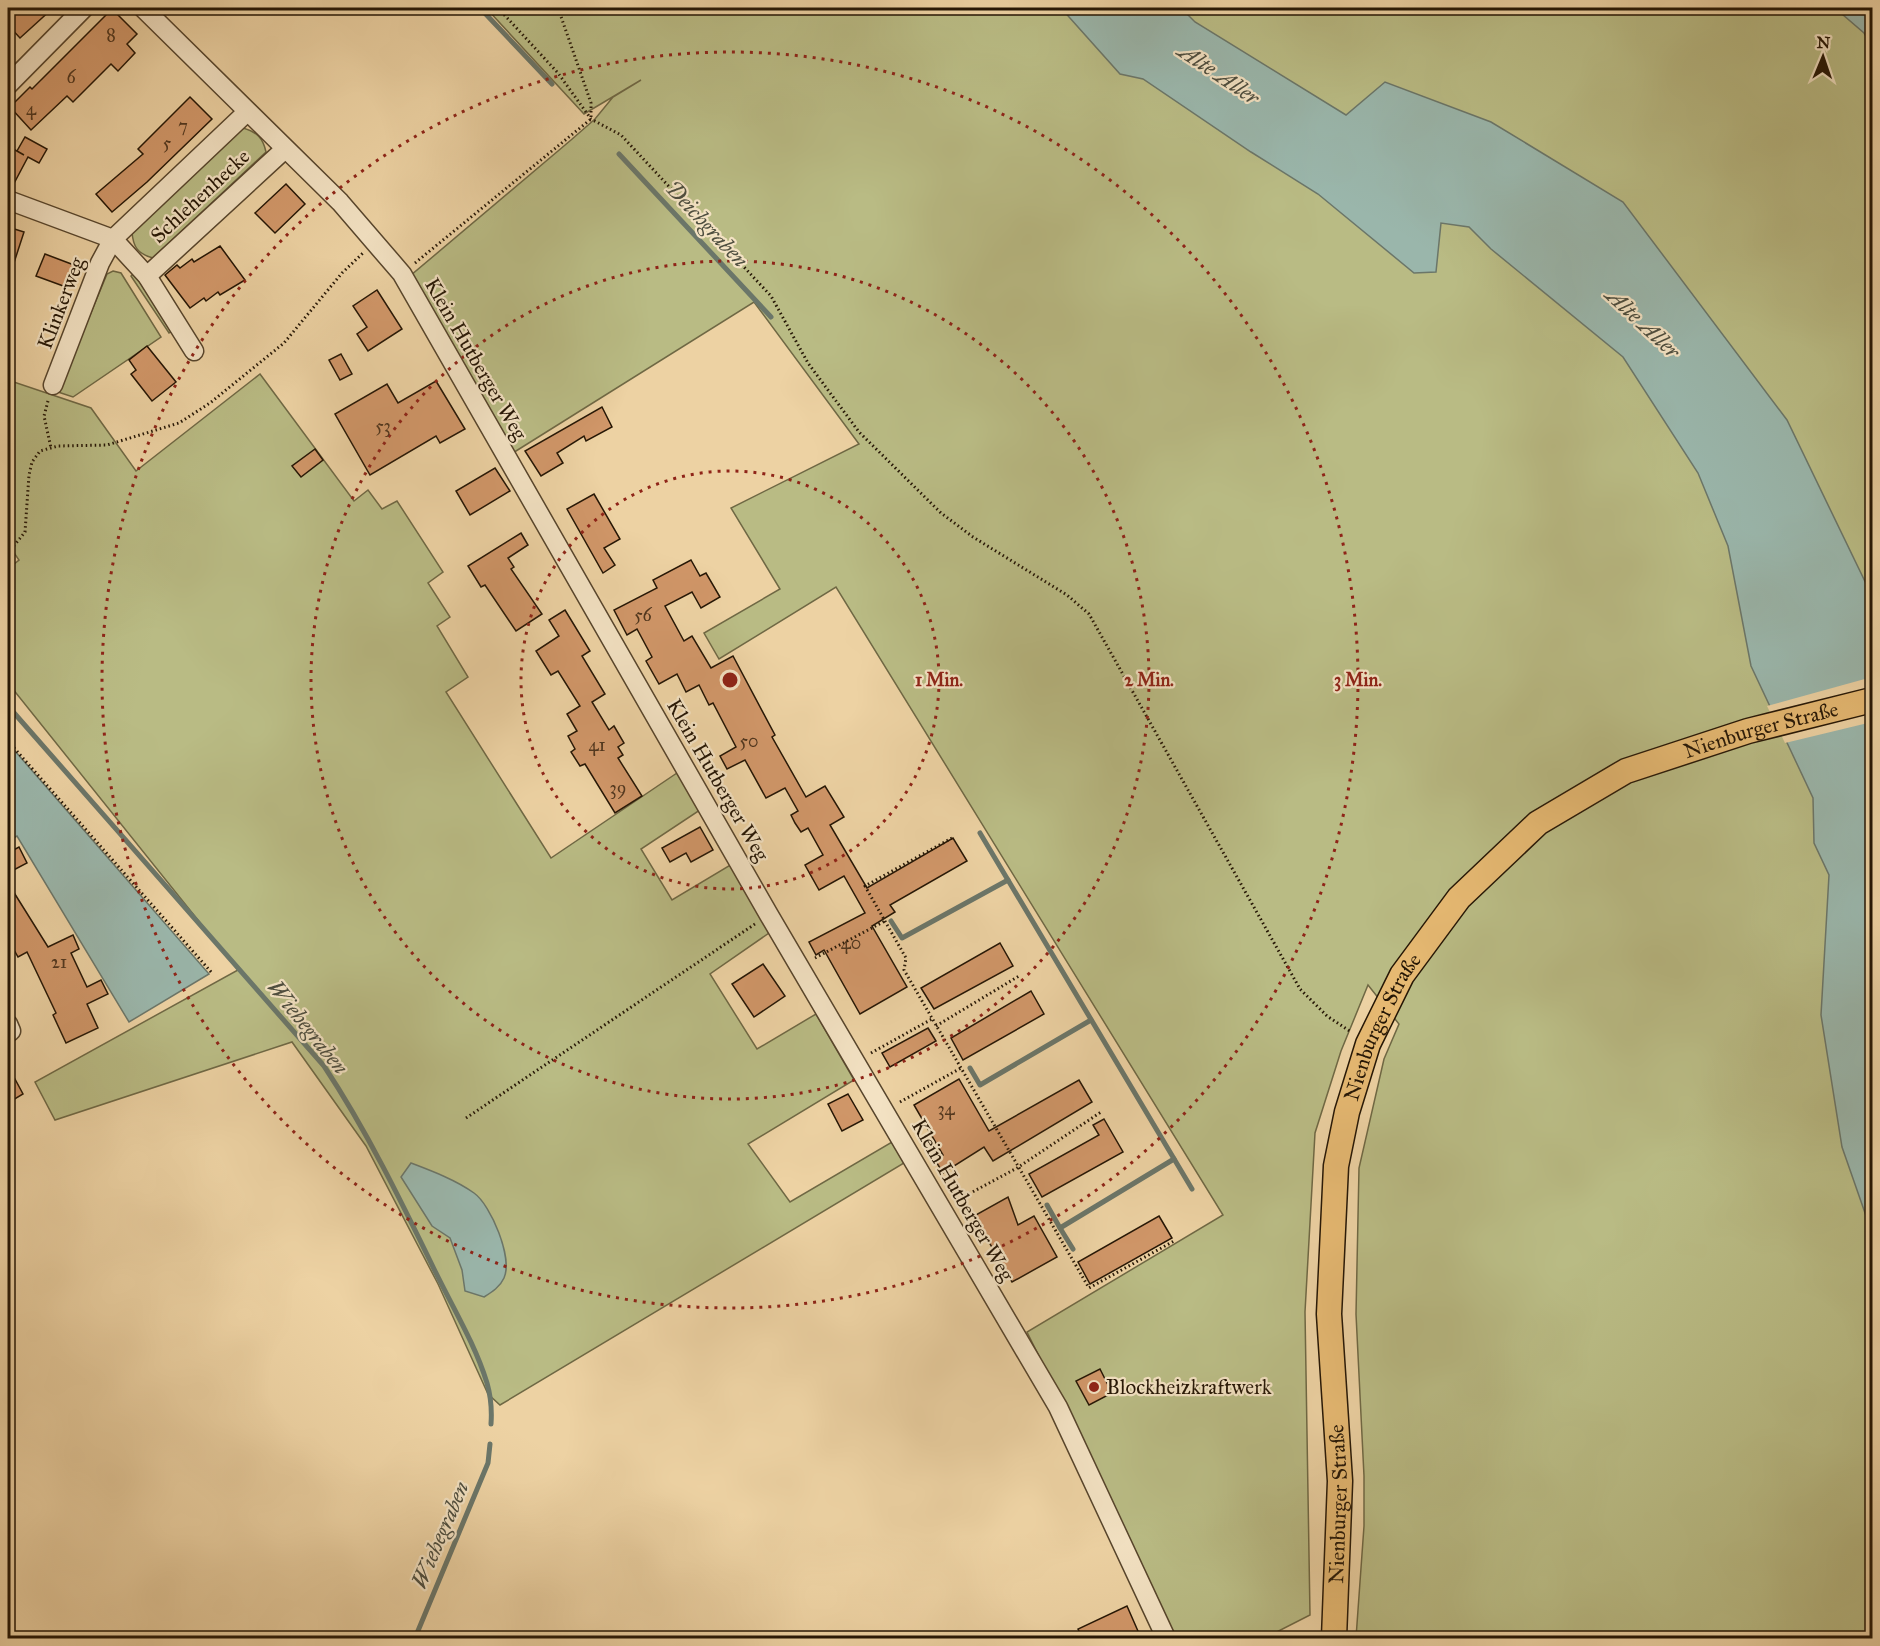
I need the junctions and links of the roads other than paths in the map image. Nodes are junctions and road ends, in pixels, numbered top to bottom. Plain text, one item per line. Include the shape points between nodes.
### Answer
1 (84, 8) edge
2 (143, 8) edge
3 (8, 85) edge
4 (247, 112) junction
5 (285, 149) junction
6 (8, 200) edge
7 (113, 239) junction
8 (147, 276) junction
9 (194, 351) dead end
10 (53, 385) road end
11 (1872, 700) edge
12 (1166, 1638) edge
13 (1334, 1638) edge

1 - 3 street
2 - 4 street, Klein Hutberger Weg
4 - 5 street, Klein Hutberger Weg
4 - 7 street, Schlehenhecke
5 - 8 street, Schlehenhecke
5 - 12 street, Klein Hutberger Weg via 340,202 402,274 799,967 1058,1407
6 - 7 street, Klinkerweg
7 - 8 street, Klinkerweg
7 - 10 street, Klinkerweg
8 - 9 street, Klinkerweg
11 - 13 main road, Nienburger Straße via 1748,731 1626,771 1538,823 1452,907 1402,975 1368,1044 1347,1112 1336,1166 1329,1314 1340,1480

